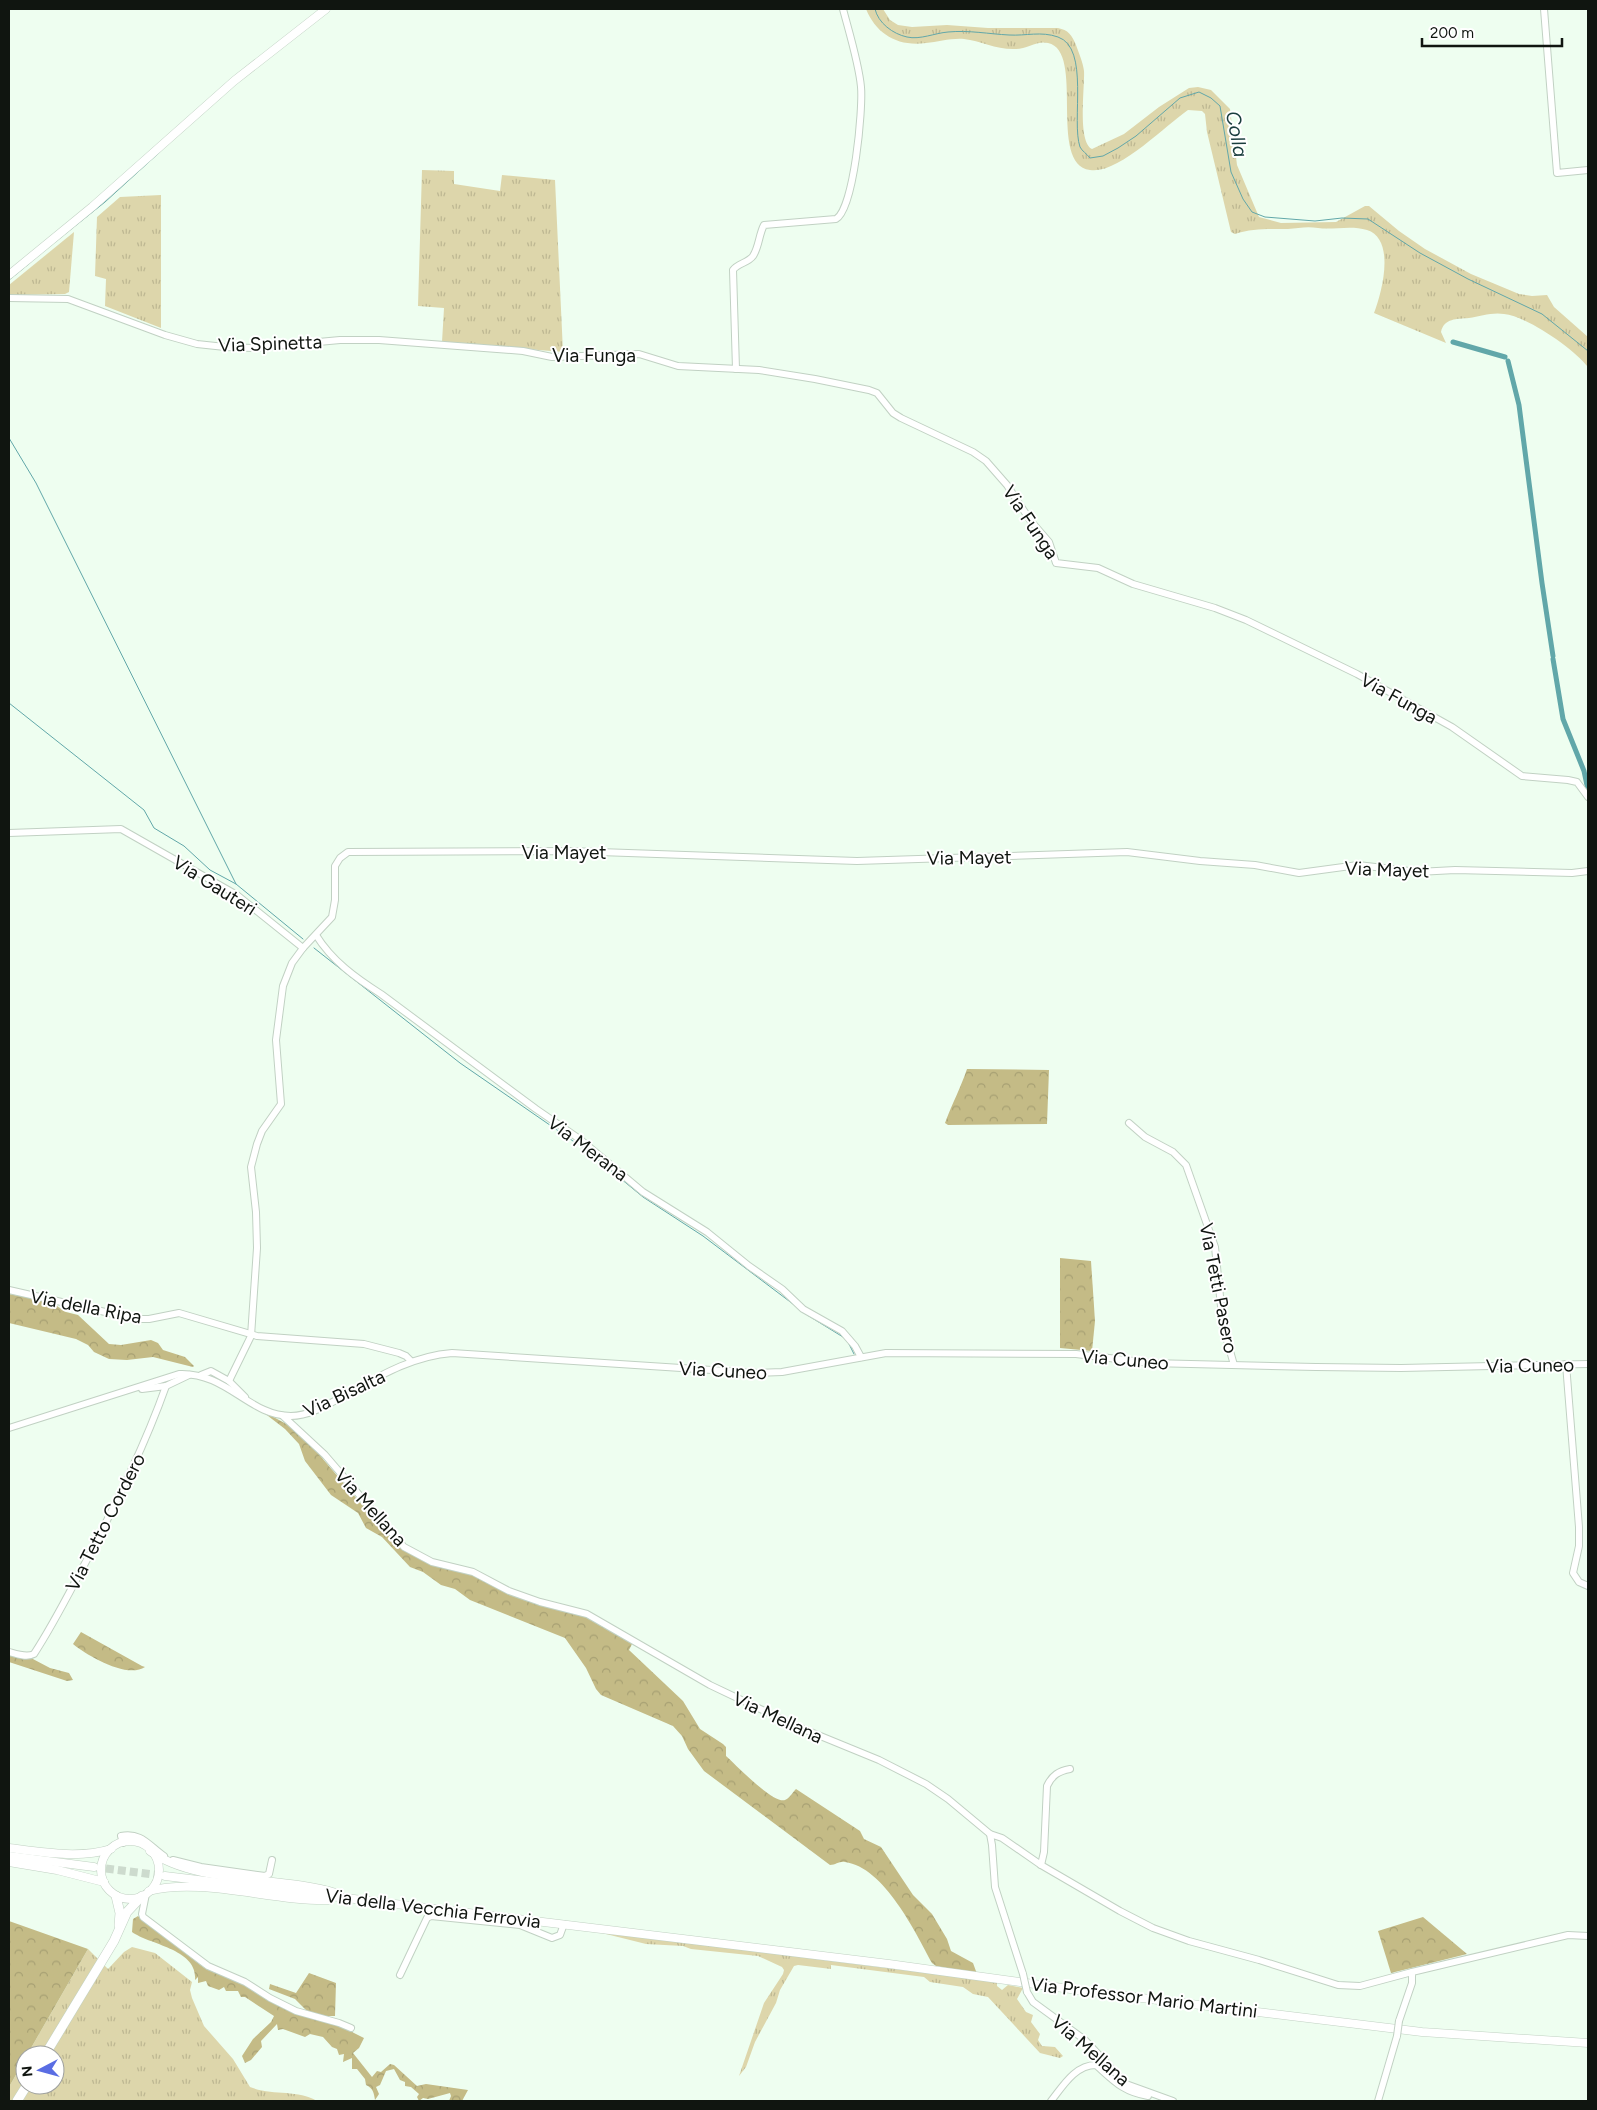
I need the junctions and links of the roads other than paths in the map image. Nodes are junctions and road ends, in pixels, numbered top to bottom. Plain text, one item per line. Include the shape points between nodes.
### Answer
1 (326, 9) edge
2 (843, 9) edge
3 (1544, 9) edge
4 (1588, 170) edge
5 (9, 275) edge
6 (9, 298) edge
7 (479, 348) joint
8 (736, 369) junction
9 (1588, 797) edge
10 (9, 833) edge
11 (1588, 871) edge
12 (316, 935) junction
13 (303, 948) junction
14 (1129, 1123) dead end
15 (9, 1290) edge
16 (251, 1333) junction
17 (861, 1356) junction
18 (411, 1361) junction
19 (1566, 1364) junction
20 (1588, 1364) edge
21 (1234, 1365) junction
22 (665, 1367) joint
23 (190, 1374) junction
24 (201, 1375) junction
25 (229, 1381) junction
26 (166, 1386) junction
27 (136, 1389) junction
28 (246, 1399) junction
29 (282, 1415) junction
30 (9, 1428) edge
31 (1588, 1586) edge
32 (9, 1652) edge
33 (1070, 1769) dead end
34 (990, 1834) junction
35 (123, 1843) junction
36 (9, 1848) edge
37 (111, 1849) junction
38 (150, 1851) junction
39 (9, 1856) edge
40 (272, 1860) dead end
41 (9, 1862) edge
42 (1041, 1865) junction
43 (94, 1867) tunnel mouth
44 (165, 1876) tunnel mouth
45 (104, 1882) junction
46 (146, 1894) junction
47 (116, 1896) junction
48 (352, 1899) junction
49 (564, 1924) junction
50 (119, 1930) junction
51 (1588, 1936) edge
52 (701, 1941) joint
53 (1412, 1972) junction
54 (400, 1975) dead end
55 (350, 2028) dead end
56 (1588, 2042) edge
57 (51, 2045) edge
58 (1160, 2096) junction
59 (1051, 2101) edge
60 (1173, 2101) edge
61 (1378, 2101) edge

1 - 5 main road via 200,110 92,207
2 - 8 street via 861,87 852,188 847,206 836,219 764,225 752,258 733,270
3 - 4 street via 1557,173
6 - 7 street, Via Spinetta via 68,300 165,335 197,344 225,347 379,340
7 - 8 street, Via Funga via 552,357 639,354 678,366
8 - 9 street, Via Funga via 815,379 874,392 893,413 973,452 993,467 1049,542 1056,563 1098,568 1133,584 1246,620 1357,674 1452,727 1522,776 1577,782
10 - 13 street, Via Gauteri via 121,829 237,895
11 - 12 street, Via Mayet via 1418,872 1344,866 1299,873 1255,865 1200,862 1127,852 857,861 570,851 348,852 335,866 332,916
12 - 13 street
12 - 17 street, Via Merana via 331,956 358,979 586,1144 643,1192 707,1232 803,1308 842,1332
13 - 16 street via 288,971 280,999 276,1040 281,1104 260,1138 251,1167 257,1248
14 - 21 street, Via Tetti Pasero via 1145,1137 1173,1152 1186,1165 1215,1247 1223,1326
15 - 16 street, Via della Ripa via 143,1319 179,1313
16 - 18 street, Via della Ripa via 364,1344 399,1353
16 - 25 street
17 - 21 street, Via Cuneo via 886,1353 1068,1354 1150,1363
17 - 22 street, Via Cuneo via 771,1373
18 - 22 street, Via Bisalta via 452,1353
18 - 29 street, Via Bisalta via 316,1410
19 - 20 street, Via Cuneo
19 - 21 street, Via Cuneo via 1401,1368
19 - 31 street via 1579,1527 1574,1573 1579,1582
23 - 24 street, Via Bisalta
23 - 26 street
23 - 27 street, Via Bisalta via 171,1376
24 - 25 street via 211,1371
24 - 28 street, Via Bisalta
25 - 28 street
26 - 27 street
26 - 32 street, Via Tetto Cordero via 125,1487 37,1650 32,1656
27 - 30 street, Via Bisalta
28 - 29 street, Via Bisalta
29 - 34 street, Via Mellana via 325,1454 404,1547 432,1562 473,1572 509,1591 599,1619 710,1685 914,1777 948,1799
33 - 42 street via 1059,1770 1047,1786
34 - 42 street via 1002,1838
34 - 58 street, Via Mellana, bridge via 995,1887 1027,1992 1033,2002 1085,2040 1126,2084
35 - 37 main road
35 - 38 main road via 136,1842
35 - 40 street via 122,1836 134,1836 172,1860 262,1876 269,1874
36 - 37 main road via 82,1853
37 - 45 main road via 102,1864
38 - 46 main road via 158,1871 157,1880
38 - 48 main road via 163,1860 188,1868 322,1889
39 - 43 main road
41 - 45 main road
42 - 53 street via 1153,1928 1338,1985 1360,1986
44 - 48 main road, Via della Vecchia Ferrovia
45 - 47 main road
46 - 47 main road via 129,1899
46 - 48 main road via 162,1888 183,1888 307,1900
46 - 50 highway via 127,1912
46 - 55 street via 143,1917 208,1966 245,1982 296,2011
47 - 50 highway
48 - 49 main road, Via della Vecchia Ferrovia
49 - 52 main road, Via della Vecchia Ferrovia
49 - 54 street via 560,1935 552,1938 520,1925 430,1916
50 - 57 highway
51 - 53 street via 1568,1935
52 - 56 main road, Via Professor Mario Martini via 1422,2032
53 - 61 street, bridge via 1412,1983
58 - 59 street via 1133,2094 1120,2087 1096,2065 1085,2065
58 - 60 street, Via Mellana

